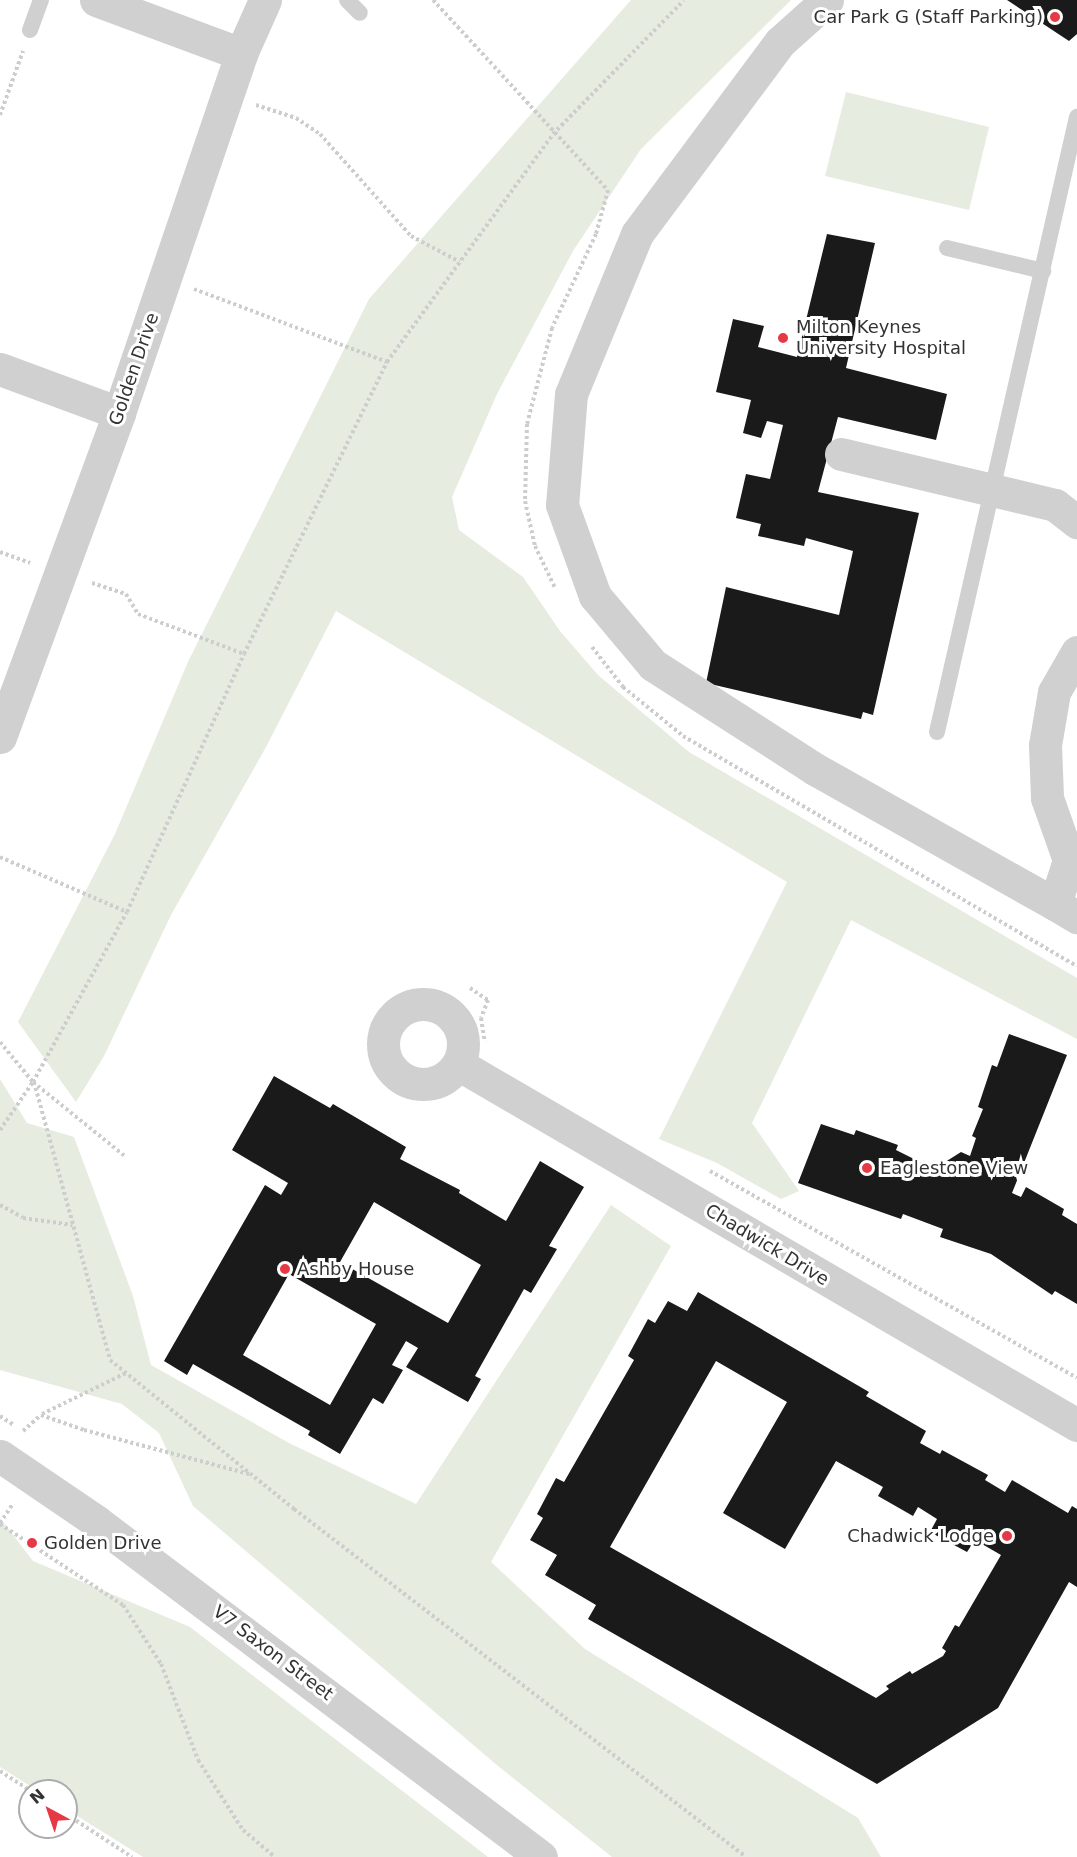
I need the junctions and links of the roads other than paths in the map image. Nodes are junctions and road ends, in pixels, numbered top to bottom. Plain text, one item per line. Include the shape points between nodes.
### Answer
1 (41, 0) edge
2 (96, 0) edge
3 (265, 0) edge
4 (347, 0) edge
5 (827, 0) edge
6 (360, 14) dead end
7 (30, 30) road end
8 (241, 54) junction
9 (1077, 117) edge
10 (947, 248) dead end
11 (1043, 272) junction
12 (0, 369) edge
13 (119, 413) junction
14 (841, 454) dead end
15 (995, 489) junction
16 (1077, 522) edge
17 (1077, 652) edge
18 (2, 724) edge
19 (937, 732) dead end
20 (1066, 911) edge
21 (458, 1064) dead end
22 (1077, 1425) edge
23 (0, 1456) edge
24 (541, 1857) edge

1 - 7 lane
2 - 8 street
3 - 8 street, Golden Drive
4 - 6 lane
5 - 20 street via 780,42 637,234 571,394 562,505 595,596 653,665 815,769
8 - 13 street, Golden Drive
9 - 11 lane
10 - 11 lane
11 - 15 lane
12 - 13 street
13 - 18 street, Golden Drive
14 - 15 street
15 - 16 street via 1055,505
15 - 19 lane
17 - 20 street via 1054,692 1045,745 1047,798 1069,860
21 - 22 street, Chadwick Drive
23 - 24 street, V7 Saxon Street via 97,1522

